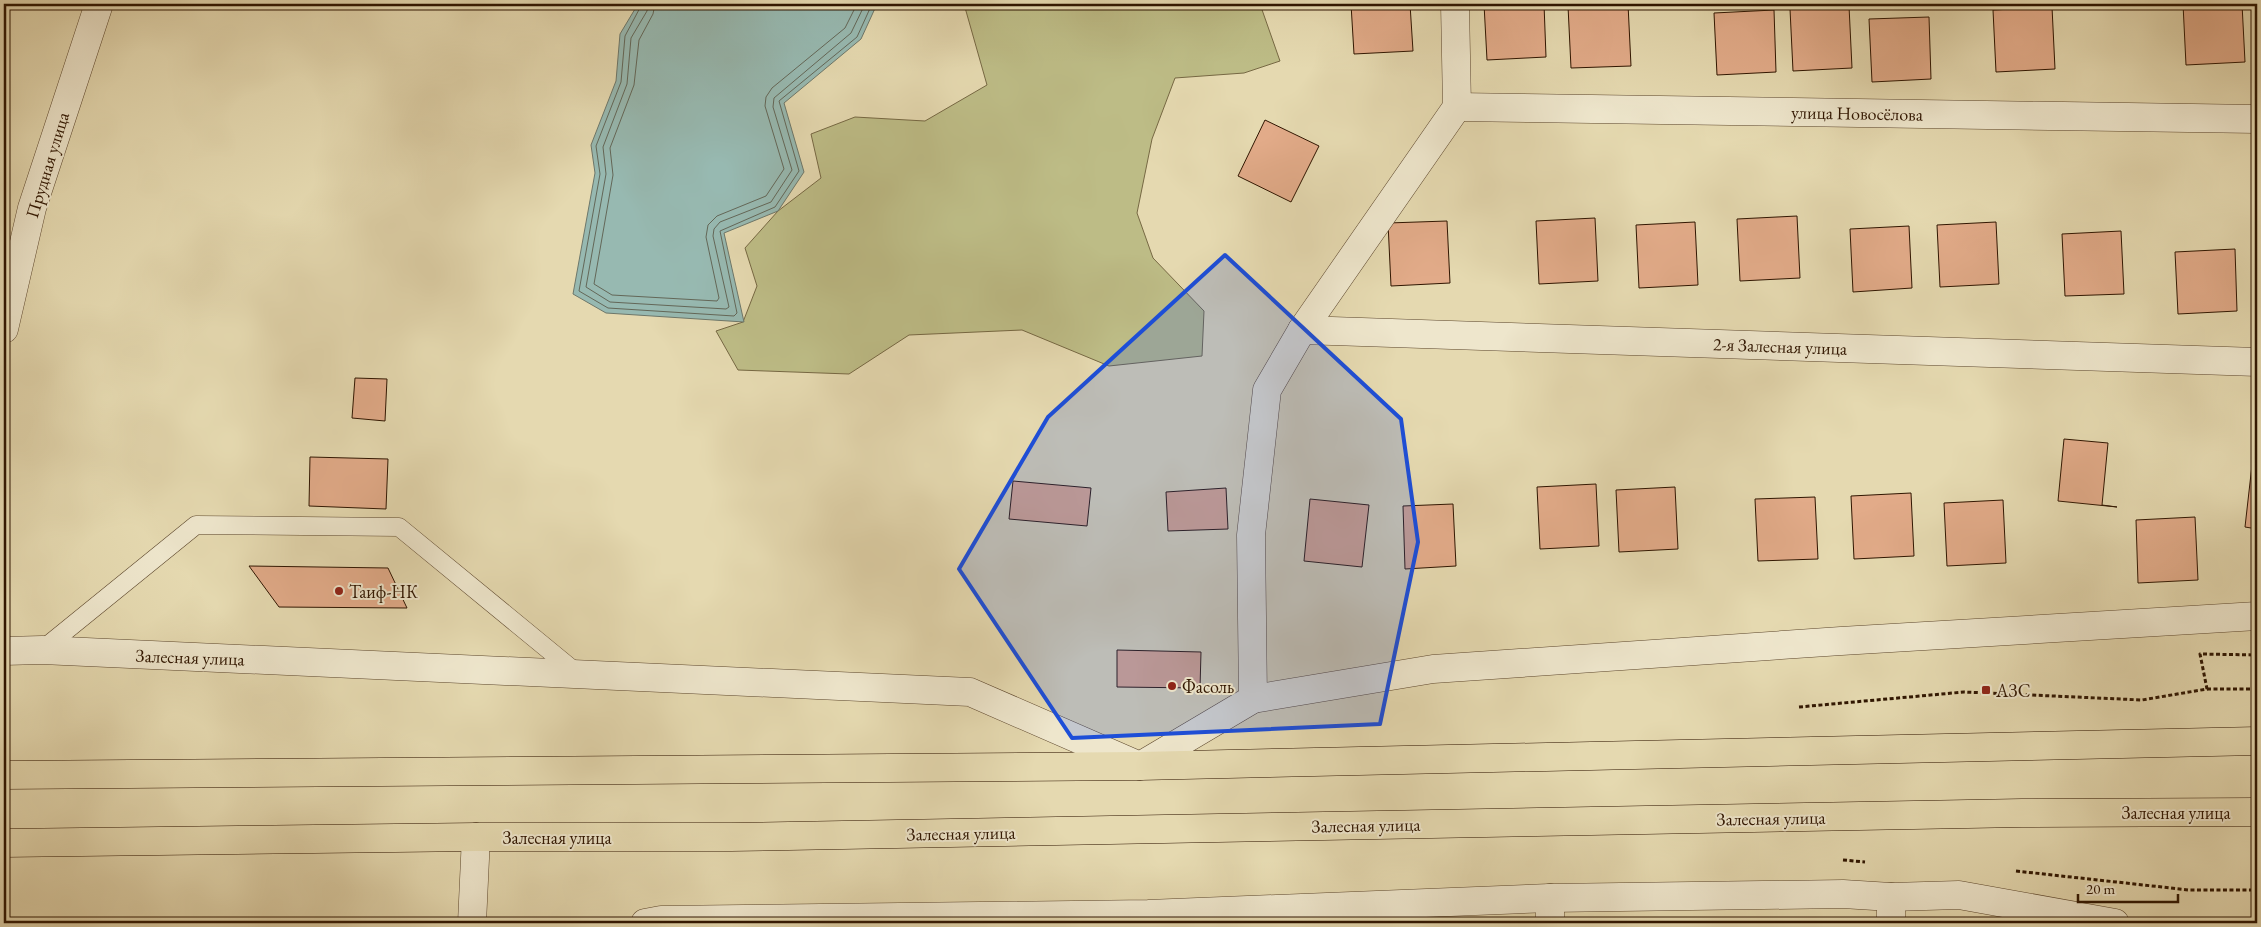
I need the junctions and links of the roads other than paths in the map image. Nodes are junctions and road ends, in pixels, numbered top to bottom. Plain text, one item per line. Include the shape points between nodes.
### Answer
1 (99, 4) edge
2 (1455, 4) edge
3 (1457, 107) junction
4 (2257, 119) edge
5 (4, 329) edge
6 (1302, 330) junction
7 (2257, 362) edge
8 (2257, 616) edge
9 (42, 650) junction
10 (4, 651) edge
11 (578, 674) junction
12 (1253, 699) junction
13 (2257, 741) edge
14 (1140, 766) junction
15 (4, 775) edge
16 (2257, 812) edge
17 (476, 836) junction
18 (4, 843) edge
19 (1891, 910) edge
20 (1550, 911) edge
21 (1148, 919) edge
22 (656, 922) edge
23 (472, 923) edge
24 (2115, 923) edge

1 - 5 street, Прудная улица via 32,208
2 - 3 street
3 - 4 street, улица Новосёлова
3 - 6 street
6 - 7 street, 2-я Залесная улица
6 - 12 street via 1267,390 1251,535
8 - 12 street via 1433,669
9 - 10 street, Залесная улица
9 - 11 street, Залесная улица
9 - 11 lane via 196,525 400,526
11 - 14 street, Залесная улица via 970,692
12 - 14 street
13 - 14 main road, Залесная улица
14 - 15 main road, Залесная улица
16 - 17 main road, Залесная улица via 2022,813 751,837
17 - 18 main road, Залесная улица
17 - 23 street
19 - 20 street via 1843,894
19 - 24 street via 1959,895
20 - 21 street
21 - 22 street

